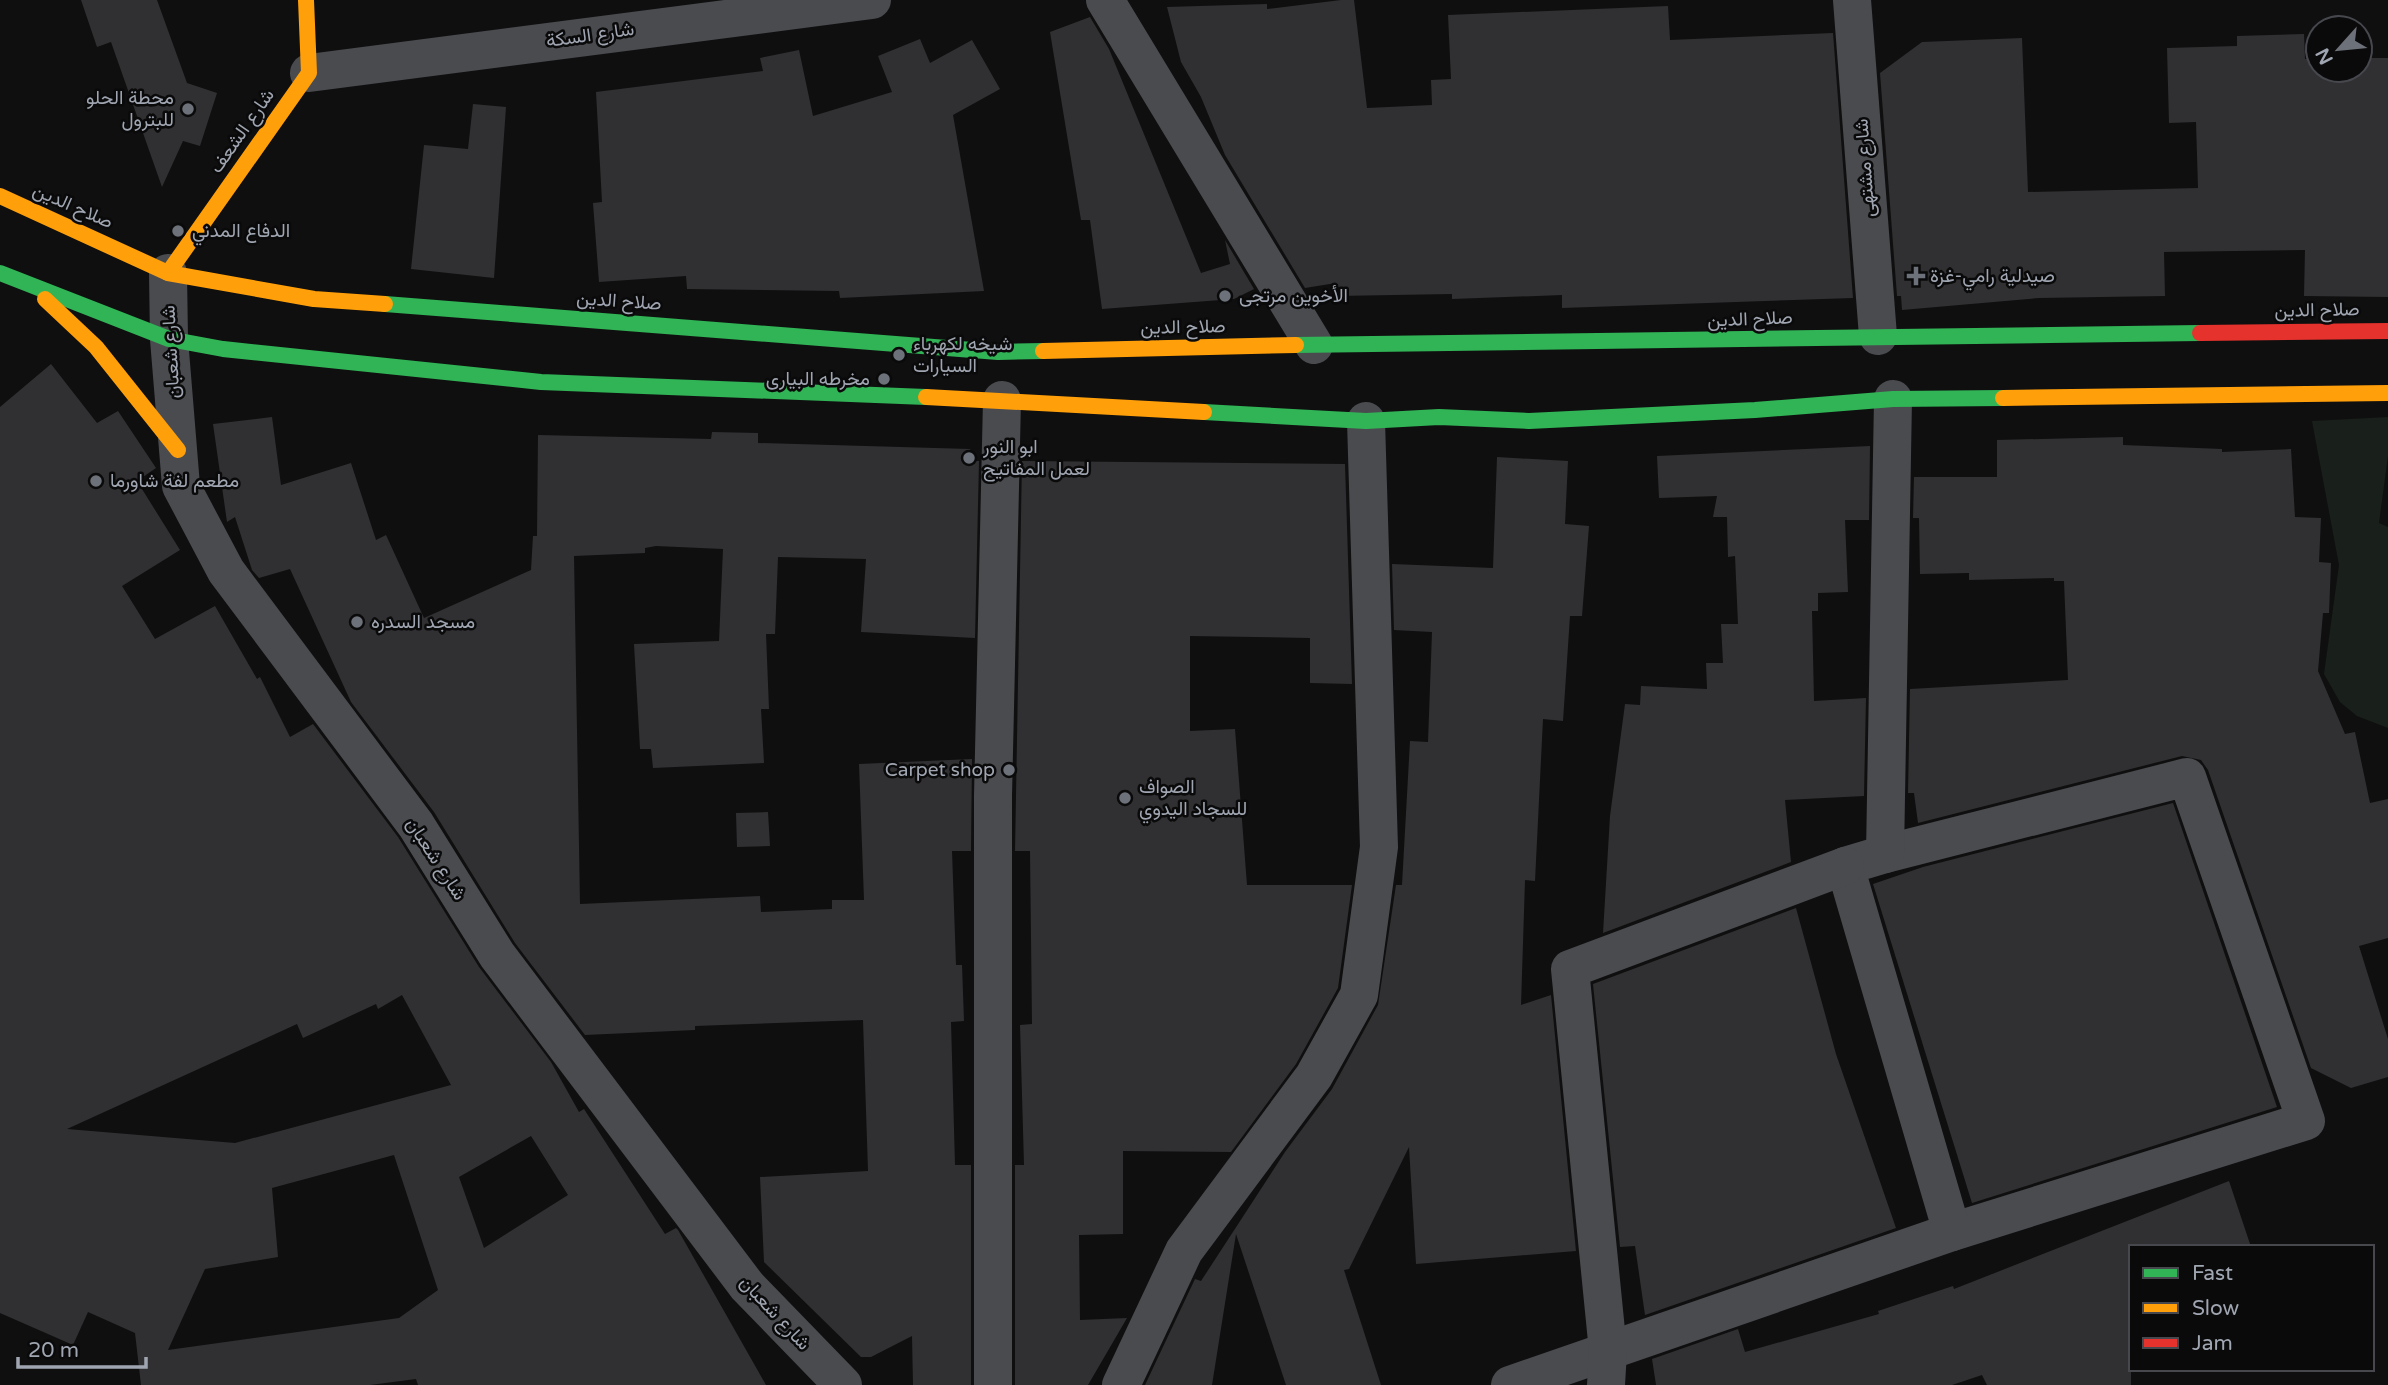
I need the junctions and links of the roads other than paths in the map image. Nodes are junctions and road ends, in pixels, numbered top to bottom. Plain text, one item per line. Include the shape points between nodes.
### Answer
1 (306, 0) edge
2 (872, 0) edge
3 (1104, 0) edge
4 (1852, 0) edge
5 (309, 73) junction
6 (0, 196) edge
7 (0, 273) edge
8 (168, 273) junction
9 (28, 284) junction
10 (2388, 331) edge
11 (1878, 336) junction
12 (169, 339) junction
13 (1314, 345) junction
14 (2388, 393) edge
15 (1893, 399) junction
16 (1002, 400) junction
17 (1366, 421) junction
18 (178, 450) junction
19 (1885, 854) junction
20 (1845, 866) junction
21 (1952, 1232) junction
22 (1607, 1368) edge
23 (843, 1385) edge
24 (993, 1385) edge
25 (1121, 1385) edge
26 (1510, 1385) edge

1 - 5 main road
2 - 5 street, شارع السكة
3 - 13 street
4 - 11 street, شارع مشتهى
5 - 8 main road, شارع الشعف
6 - 8 main road, صلاح الدين
7 - 9 main road
8 - 12 street, شارع شعبان
8 - 13 main road, صلاح الدين via 314,299 998,352
9 - 12 main road
9 - 18 main road via 96,347
10 - 11 main road, صلاح الدين
11 - 13 main road, صلاح الدين via 1608,344
12 - 16 main road via 223,349 541,382
12 - 18 street, شارع شعبان
14 - 15 main road
15 - 17 main road via 1529,421 1439,417
15 - 19 street
16 - 17 main road
16 - 24 street via 993,796
17 - 25 street via 1379,847 1359,995 1314,1076 1184,1251
18 - 23 street, شارع شعبان via 181,486 226,571 416,825 497,955 747,1286
19 - 20 street
19 - 21 street via 2187,777 2306,1121
20 - 21 street
20 - 22 street via 1570,969
21 - 22 street
22 - 26 street

